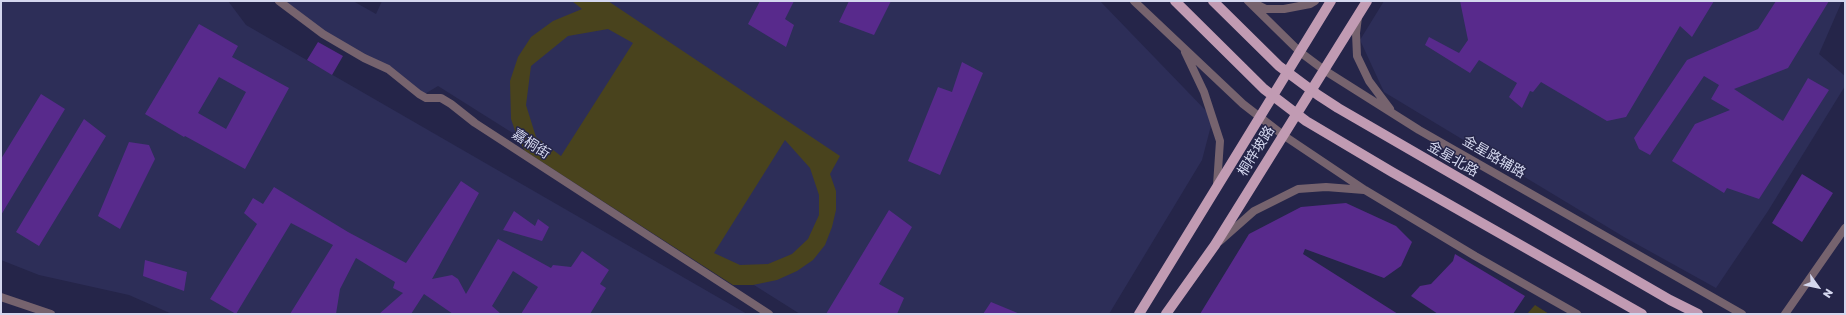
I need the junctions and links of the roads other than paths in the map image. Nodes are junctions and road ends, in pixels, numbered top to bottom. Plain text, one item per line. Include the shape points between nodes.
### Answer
1 (279, 1) edge
2 (1134, 1) edge
3 (1175, 1) edge
4 (1213, 1) edge
5 (1249, 1) edge
6 (1315, 1) edge
7 (1332, 1) edge
8 (1367, 1) edge
9 (1359, 14) junction
10 (1183, 47) junction
11 (1300, 52) junction
12 (1324, 70) junction
13 (1288, 72) junction
14 (1311, 90) junction
15 (1272, 96) junction
16 (1392, 113) junction
17 (1296, 114) junction
18 (1259, 117) junction
19 (1283, 135) junction
20 (1217, 185) junction
21 (1365, 190) junction
22 (1845, 228) edge
23 (1215, 245) junction
24 (1, 297) edge
25 (51, 314) edge
26 (769, 314) edge
27 (1139, 314) edge
28 (1166, 314) edge
29 (1577, 314) edge
30 (1642, 314) edge
31 (1698, 314) edge
32 (1742, 314) edge
33 (1785, 314) edge

1 - 26 street, 嘉桐街 via 328,38 388,69 419,94 426,98 441,98 452,104 475,123
2 - 10 street
3 - 15 main road
4 - 13 main road, 金星北路
5 - 6 street via 1266,9 1284,9
5 - 11 street, 金星路辅路
7 - 11 main road, 桐梓坡路
8 - 9 main road, 桐梓坡路
9 - 12 main road, 桐梓坡路
9 - 16 street via 1356,33 1357,56 1369,81
10 - 18 street
10 - 20 street via 1204,92 1220,141
11 - 12 street, 金星路辅路
11 - 13 main road, 桐梓坡路
12 - 14 main road, 桐梓坡路
12 - 16 street, 金星路辅路
13 - 14 main road, 金星北路
13 - 15 main road, 桐梓坡路
14 - 17 main road, 桐梓坡路
14 - 31 main road, 金星北路 via 1426,160
15 - 17 main road
15 - 18 main road, 桐梓坡路
16 - 32 street, 金星路辅路
17 - 19 main road, 桐梓坡路
17 - 30 main road via 1392,172
18 - 19 street
18 - 20 main road, 桐梓坡路
19 - 21 street
19 - 23 main road, 桐梓坡路
20 - 27 main road, 桐梓坡路
21 - 23 street via 1326,187 1298,189 1254,211
21 - 29 street
22 - 33 street
23 - 28 main road, 桐梓坡路
24 - 25 street

